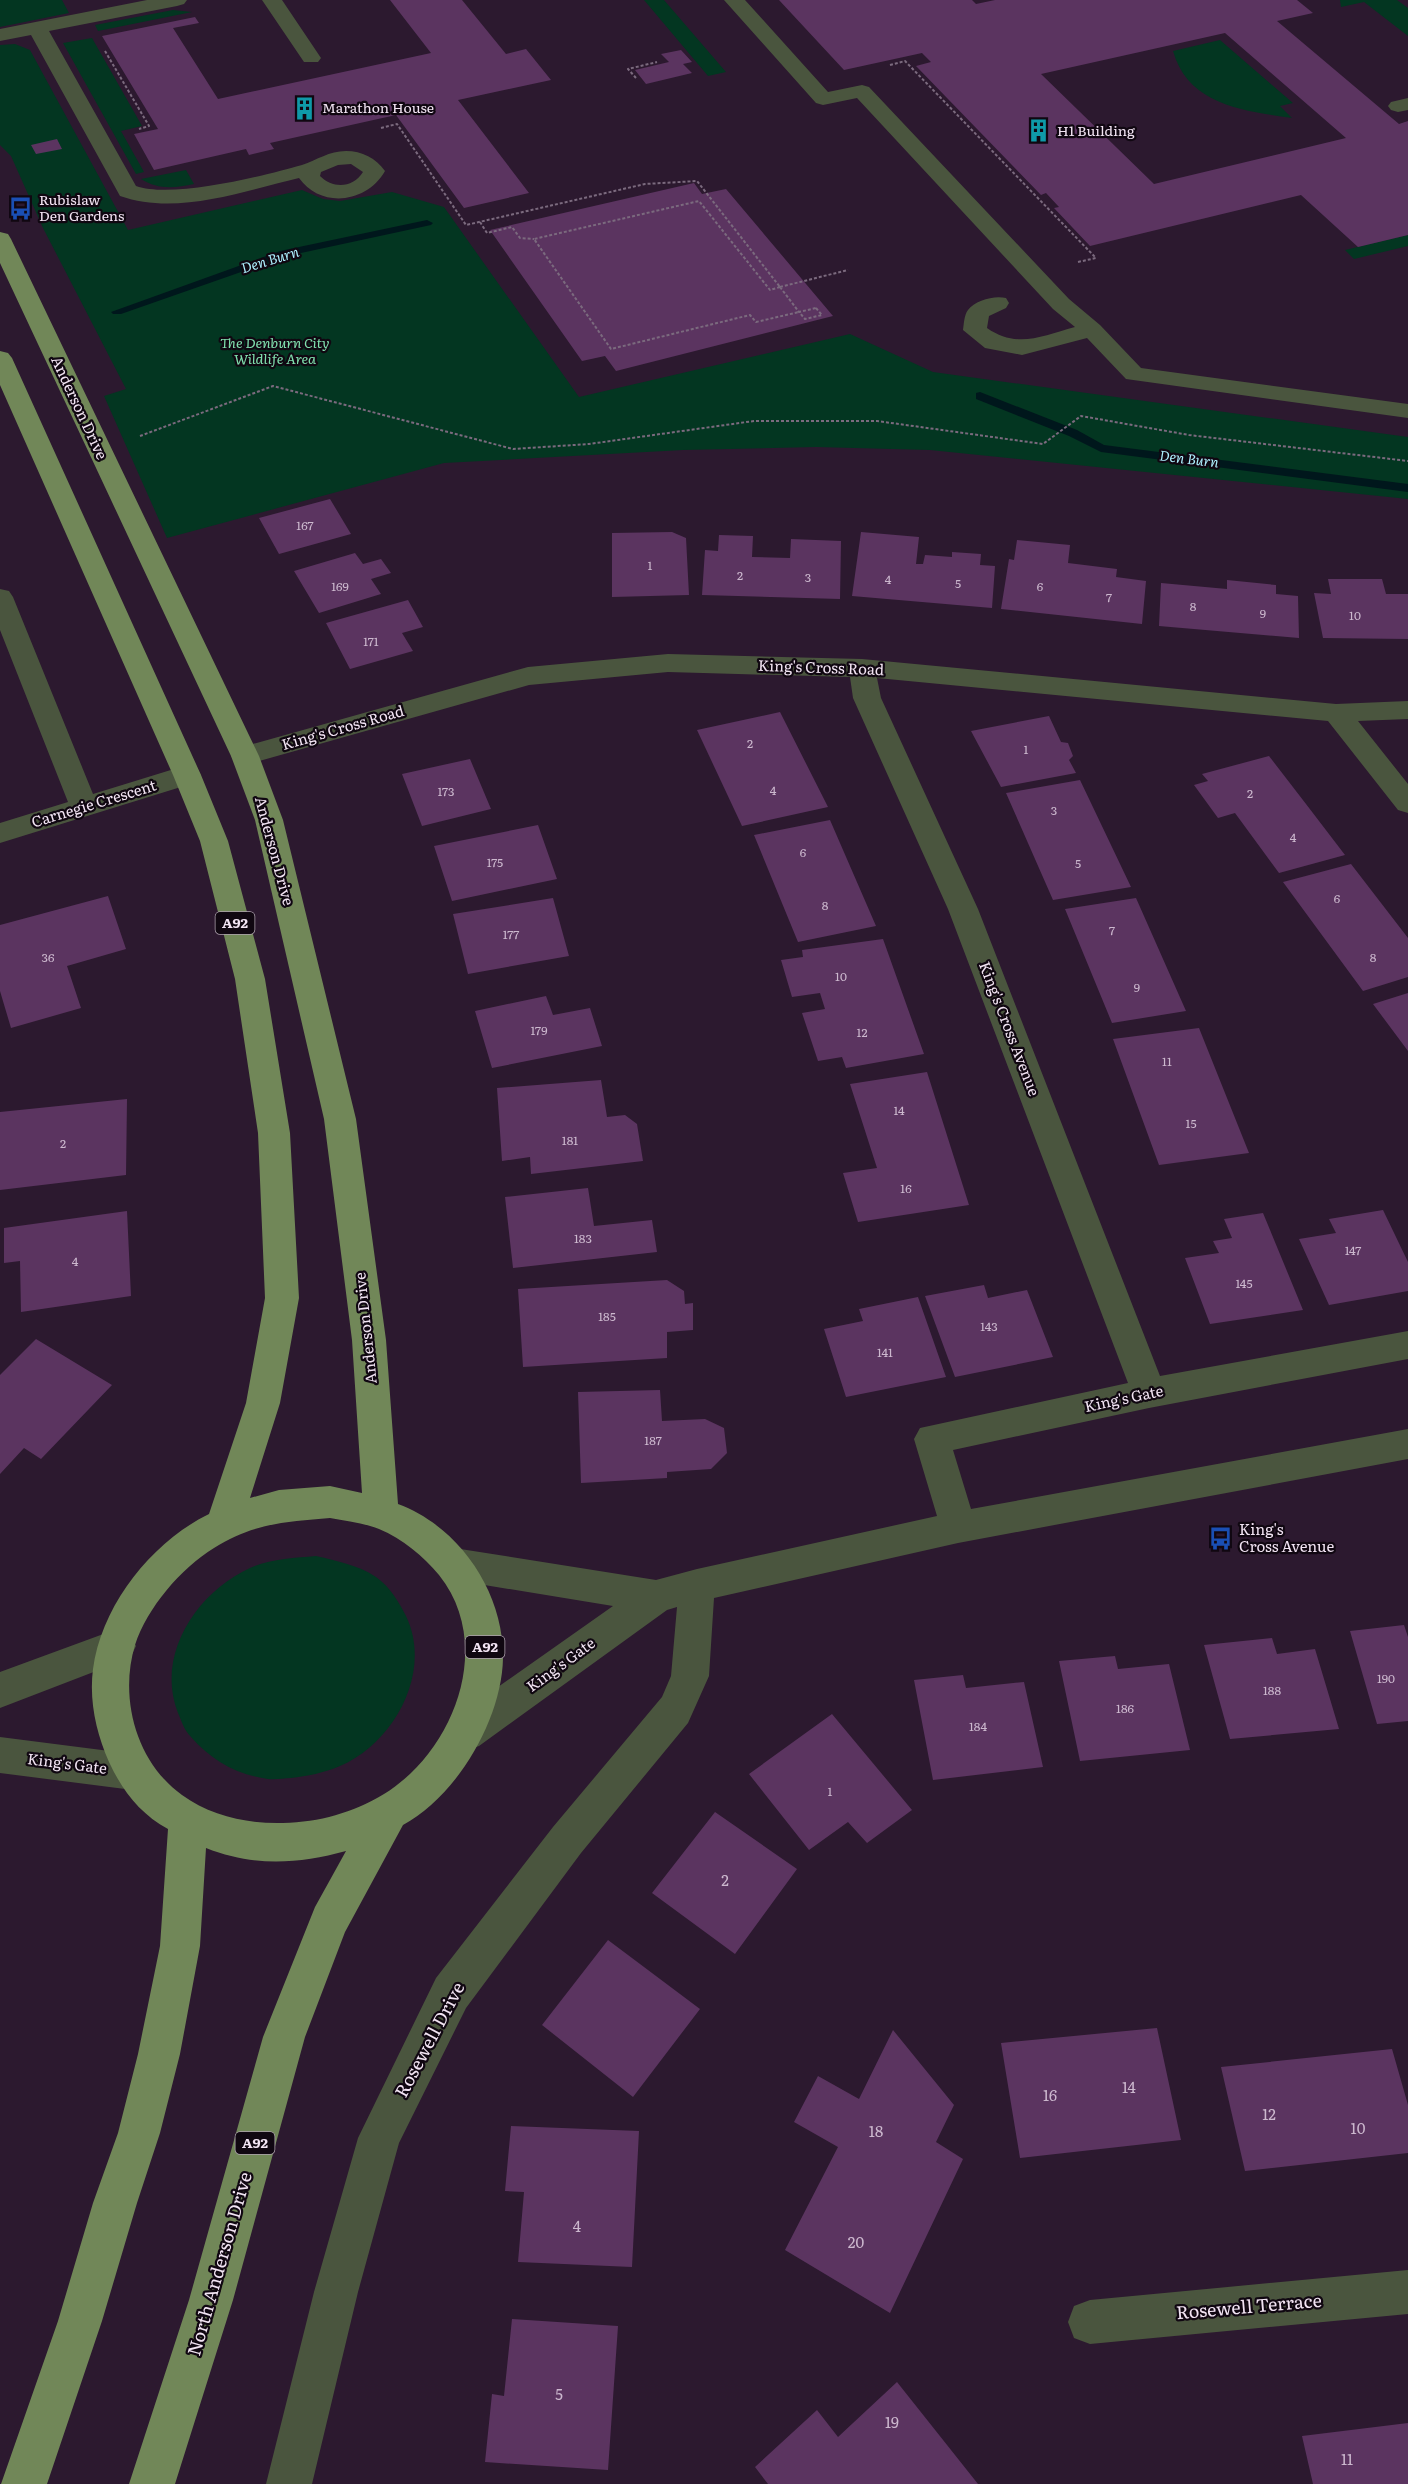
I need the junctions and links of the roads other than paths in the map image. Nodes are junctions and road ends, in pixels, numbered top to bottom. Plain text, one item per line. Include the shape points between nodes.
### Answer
1 (177, 0) edge
2 (272, 0) edge
3 (734, 0) edge
4 (37, 28) junction
5 (0, 35) edge
6 (311, 58) dead end
7 (312, 169) dead end
8 (0, 239) edge
9 (998, 303) dead end
10 (1092, 330) junction
11 (0, 358) edge
12 (1408, 411) edge
13 (0, 597) edge
14 (862, 668) junction
15 (1408, 710) edge
16 (1336, 713) junction
17 (244, 756) junction
18 (187, 775) junction
19 (1408, 803) edge
20 (85, 808) junction
21 (0, 833) edge
22 (1408, 1345) edge
23 (1149, 1393) junction
24 (1408, 1444) edge
25 (381, 1513) junction
26 (224, 1524) junction
27 (958, 1527) junction
28 (454, 1564) junction
29 (697, 1585) junction
30 (656, 1597) junction
31 (117, 1646) junction
32 (0, 1690) edge
33 (465, 1733) junction
34 (0, 1755) edge
35 (133, 1772) junction
36 (388, 1814) junction
37 (188, 1822) junction
38 (1408, 2292) edge
39 (1090, 2322) dead end
40 (24, 2484) edge
41 (152, 2484) edge
42 (289, 2484) edge

1 - 4 street
2 - 6 street
3 - 10 street via 824,99 862,91 1061,304
4 - 5 street
4 - 7 street via 128,191 151,197 177,197
8 - 17 main road, Anderson Drive
9 - 10 street via 978,312 975,330 993,343 1022,348
10 - 12 street via 1134,374
11 - 18 main road, A92
13 - 20 street
14 - 16 street, King's Cross Road
14 - 17 street, King's Cross Road via 668,663 528,676
14 - 23 street, King's Cross Avenue via 867,698 963,909
15 - 16 street, King's Cross Road
16 - 19 street
17 - 25 main road, Anderson Drive via 269,820 340,1119 369,1340
18 - 20 street, Carnegie Crescent
18 - 26 main road, A92 via 214,841 250,979 274,1132 282,1298 263,1403
20 - 21 street, Carnegie Crescent
22 - 23 street, King's Gate
23 - 27 street, King's Gate via 932,1439
24 - 27 street, King's Gate
25 - 26 main road, A92 via 330,1502 276,1506
25 - 28 main road, A92 via 424,1536
26 - 31 main road, A92 via 191,1544 144,1590
27 - 29 street, King's Gate
28 - 30 street, King's Gate
28 - 33 main road, A92 via 470,1589 485,1645 477,1705
29 - 30 street, King's Gate
29 - 42 street, Rosewell Drive via 690,1676 675,1710 567,1840 451,1994 379,2138
30 - 33 street, King's Gate
31 - 32 street
31 - 35 main road, A92 via 110,1690 116,1732
33 - 36 main road, A92 via 446,1764
34 - 35 street, King's Gate
35 - 37 main road, A92 via 158,1801
36 - 37 main road, A92 via 349,1832 308,1843 276,1845 225,1838
36 - 41 main road, North Anderson Drive / A92 via 329,1921 284,2037 211,2300
37 - 40 main road via 180,1946 159,2054 139,2133 80,2321
38 - 39 street, Rosewell Terrace

